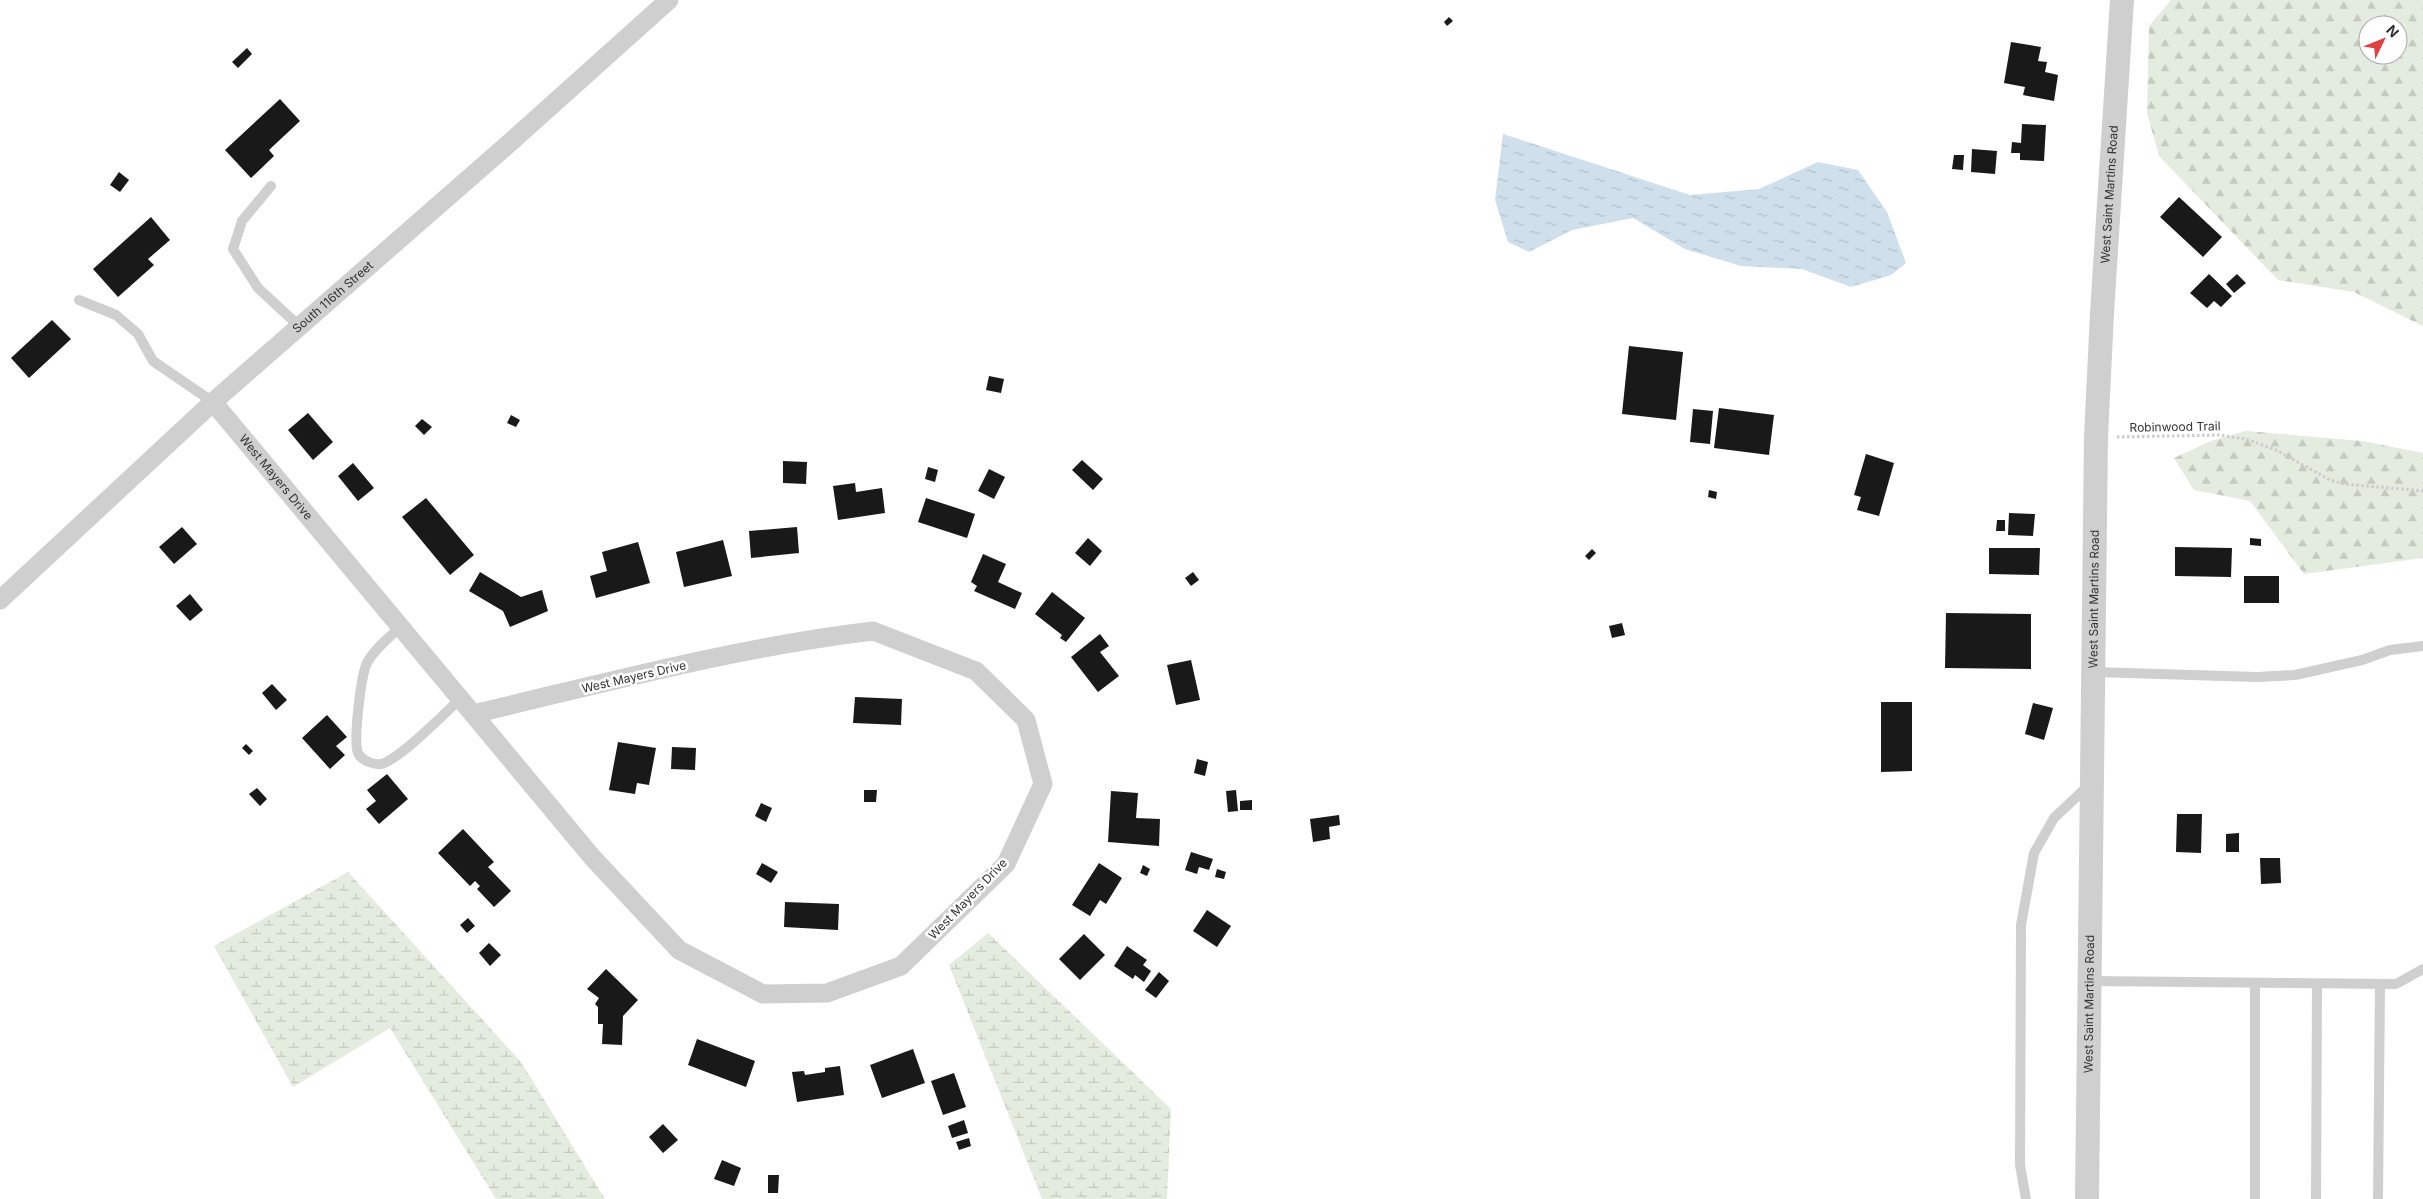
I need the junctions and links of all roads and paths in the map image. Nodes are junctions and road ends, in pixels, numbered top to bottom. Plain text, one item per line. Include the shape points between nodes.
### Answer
1 (669, 0) edge
2 (2122, 0) edge
3 (271, 186) dead end
4 (79, 300) dead end
5 (299, 326) junction
6 (212, 402) junction
7 (2096, 437) junction
8 (2423, 491) edge
9 (0, 600) edge
10 (400, 627) junction
11 (2423, 646) edge
12 (2094, 672) junction
13 (460, 699) junction
14 (473, 714) junction
15 (2093, 781) junction
16 (2423, 969) edge
17 (2088, 981) junction
18 (2255, 984) junction
19 (2316, 984) junction
20 (2380, 984) junction
21 (2026, 1199) edge
22 (2087, 1199) edge
23 (2255, 1199) edge
24 (2316, 1199) edge
25 (2378, 1199) edge

1 - 5 street, South 116th Street
2 - 7 street, West Saint Martins Road
3 - 5 lane via 242,221 233,249 258,288
4 - 6 lane via 116,315 138,334 153,361
5 - 6 street, South 116th Street
6 - 9 street, South 116th Street
6 - 10 street, West Mayers Drive
7 - 8 path, Robinwood Trail via 2219,434 2276,450 2330,480 2344,484
7 - 12 street, West Saint Martins Road
10 - 13 street, West Mayers Drive
10 - 13 lane via 375,651 363,674 356,738 358,753 363,759 381,764 390,759
11 - 12 lane via 2390,650 2362,660 2295,675 2257,677
12 - 15 street, West Saint Martins Road
13 - 14 street, West Mayers Drive
14 - 14 street, West Mayers Drive via 810,638 872,631 976,671 1026,720 1043,784 1006,864 901,966 827,993 763,994 679,950 592,857
15 - 17 street, West Saint Martins Road
15 - 21 lane via 2054,818 2034,853 2021,925 2020,1165
16 - 20 lane via 2396,984
17 - 18 lane
17 - 22 street, West Saint Martins Road
18 - 19 lane
18 - 23 lane
19 - 20 lane
19 - 24 lane
20 - 25 lane

